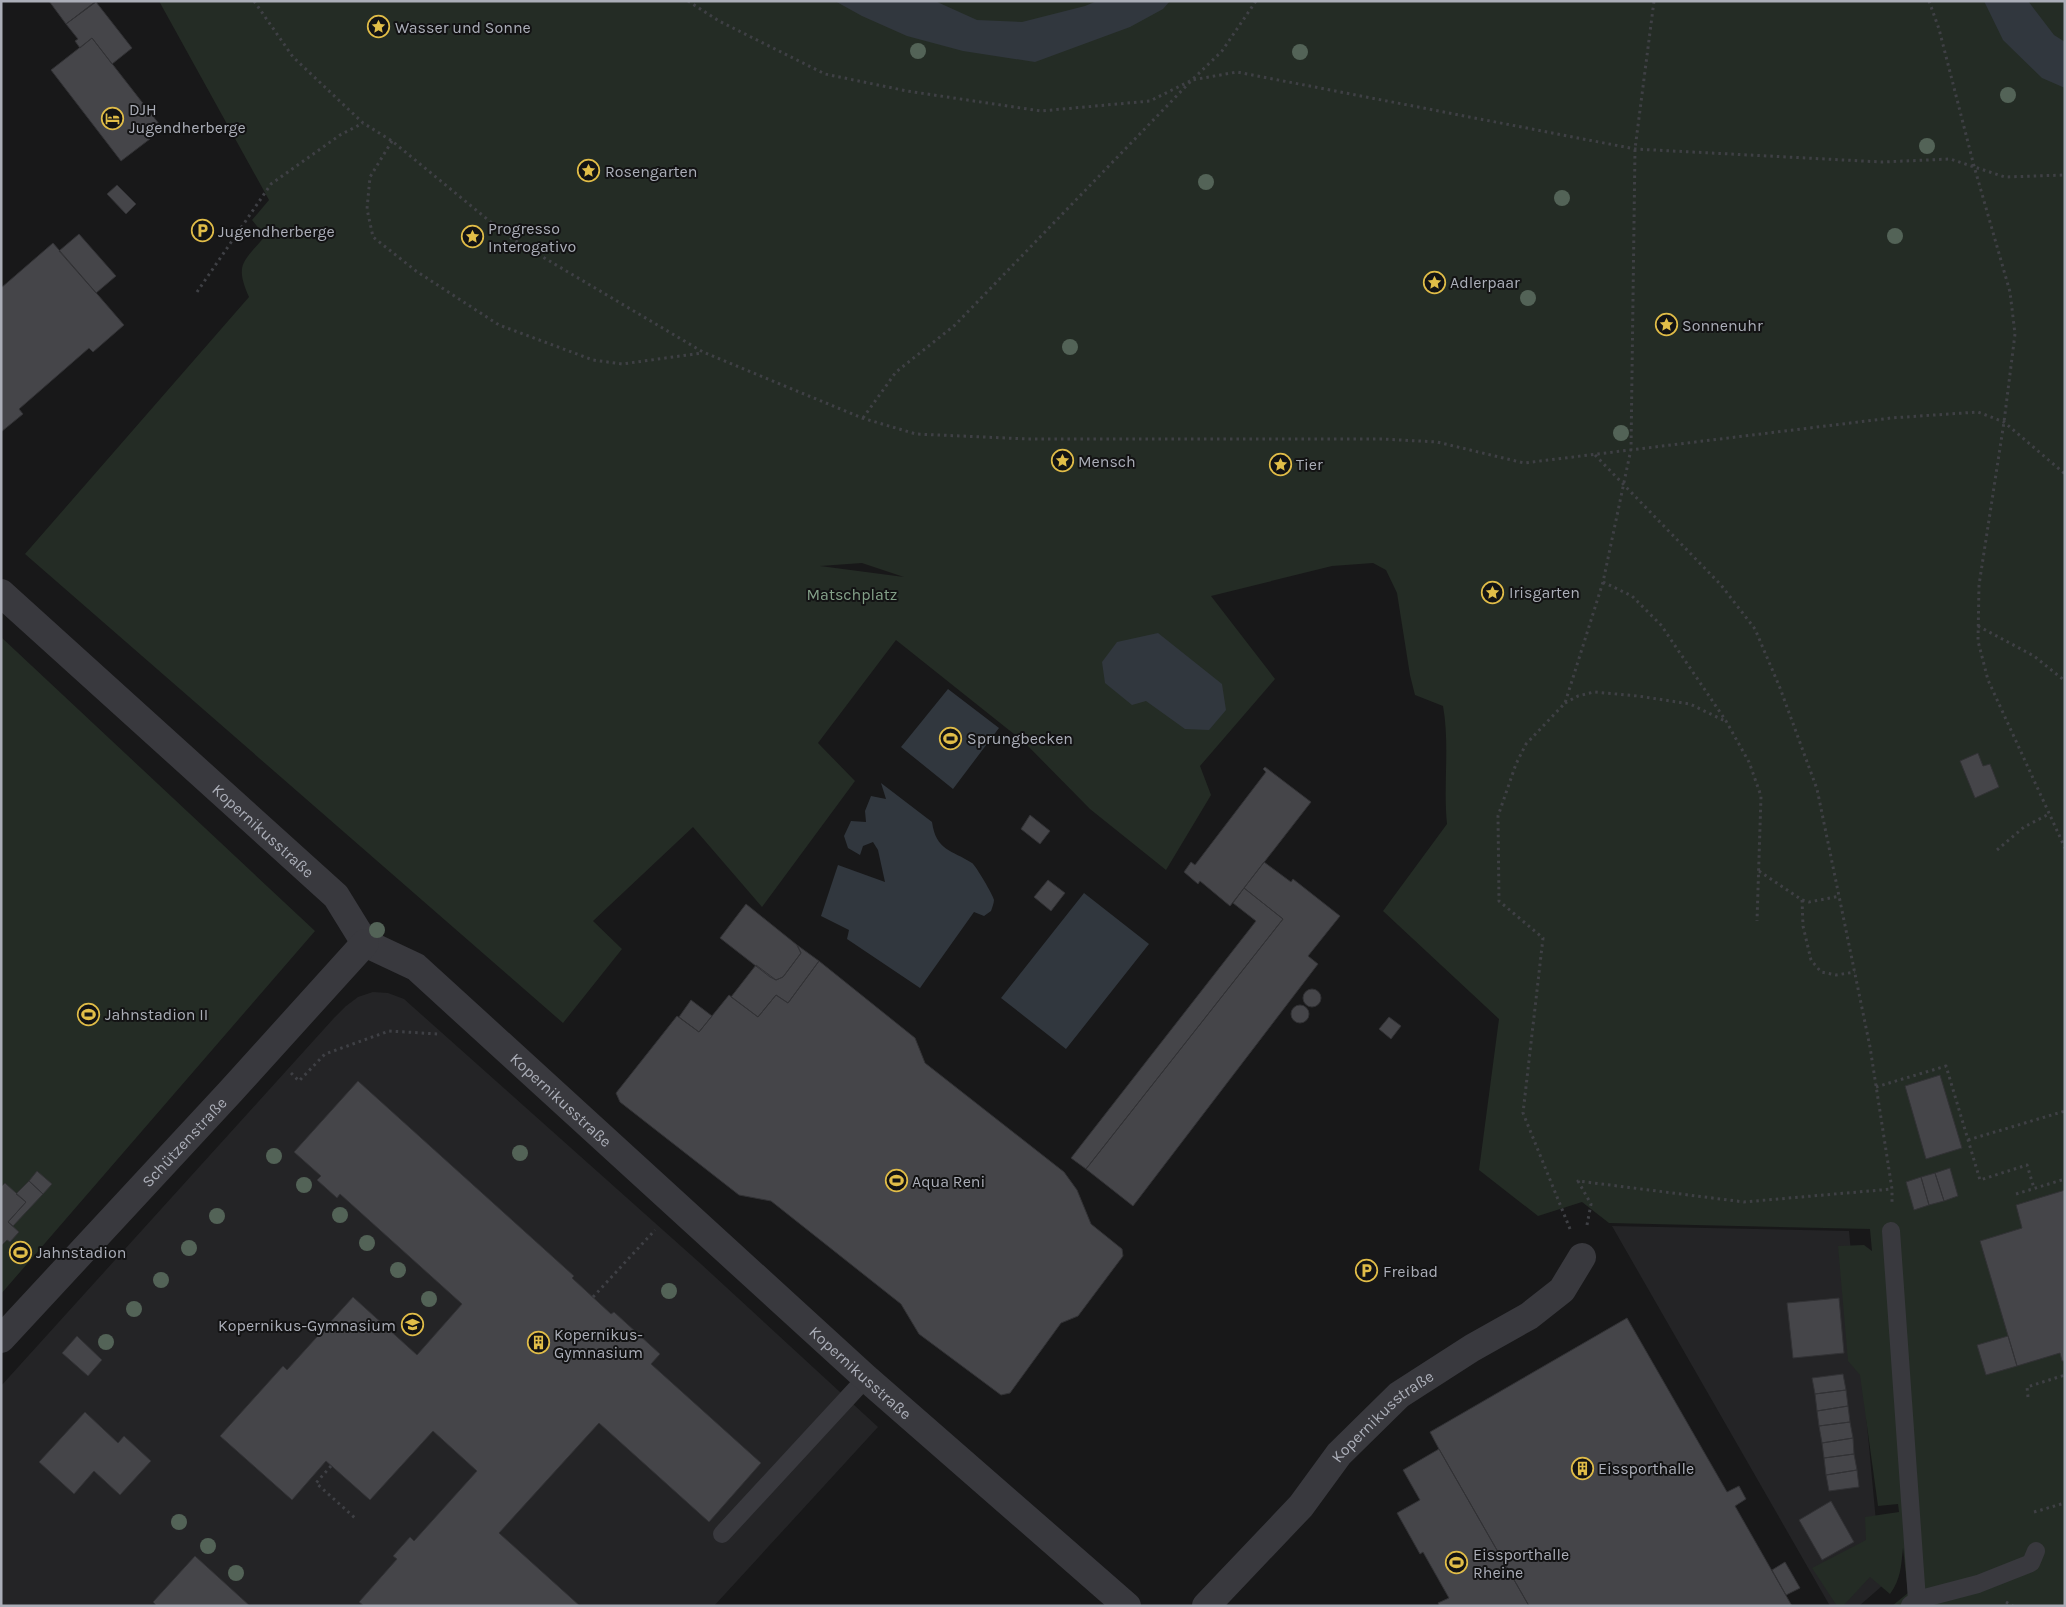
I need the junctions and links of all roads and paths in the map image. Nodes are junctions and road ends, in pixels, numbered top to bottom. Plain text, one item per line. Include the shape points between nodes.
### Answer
1 (254, 1) edge
2 (688, 1) edge
3 (1256, 1) edge
4 (1654, 1) edge
5 (1929, 1) edge
6 (1192, 80) junction
7 (362, 123) junction
8 (392, 142) junction
9 (1635, 149) junction
10 (1974, 166) junction
11 (2065, 175) edge
12 (197, 292) dead end
13 (703, 352) junction
14 (862, 418) junction
15 (2004, 422) junction
16 (1631, 449) junction
17 (1594, 454) junction
18 (2065, 474) edge
19 (1625, 486) junction
20 (1603, 582) junction
21 (1, 593) edge
22 (1978, 626) junction
23 (2065, 681) edge
24 (1565, 704) junction
25 (1726, 721) junction
26 (2049, 814) junction
27 (2065, 848) edge
28 (1998, 850) dead end
29 (1759, 870) junction
30 (1840, 896) junction
31 (1802, 900) junction
32 (1758, 921) dead end
33 (365, 943) junction
34 (1855, 972) junction
35 (462, 1008) junction
36 (266, 1050) junction
37 (1876, 1087) junction
38 (2065, 1111) edge
39 (1968, 1140) junction
40 (2065, 1179) edge
41 (1892, 1188) junction
42 (2034, 1188) junction
43 (2016, 1194) dead end
44 (678, 1206) junction
45 (1891, 1231) joint
46 (1582, 1257) junction
47 (593, 1298) dead end
48 (1, 1339) edge
49 (2065, 1375) edge
50 (866, 1378) junction
51 (2028, 1398) dead end
52 (332, 1466) dead end
53 (2065, 1503) edge
54 (2034, 1512) dead end
55 (355, 1518) dead end
56 (722, 1534) dead end
57 (2036, 1551) dead end
58 (1913, 1603) edge
59 (1126, 1606) edge
60 (1206, 1606) edge

1 - 7 path via 293,57
2 - 6 path via 719,21 825,74 906,91 1041,111 1150,101
3 - 6 path via 1222,51
4 - 9 path
5 - 10 path
6 - 9 path via 1236,72
6 - 14 path via 955,325 896,372
7 - 8 path
7 - 12 path via 271,184
8 - 13 path via 509,237
8 - 13 path via 370,177 366,209 373,237 416,271 499,325 593,360 622,364
9 - 10 path via 1882,162 1950,159
9 - 16 path
10 - 11 path via 2005,177
10 - 15 path via 2010,292 2015,334
13 - 14 path
14 - 17 path via 916,434 1028,439 1382,439 1437,442 1524,463
15 - 16 path via 1978,412 1892,418
15 - 18 path
15 - 22 path via 1979,585
16 - 17 path
16 - 19 path
17 - 19 path
19 - 20 path
19 - 30 path via 1721,585 1755,629 1817,789
20 - 24 path
20 - 25 path via 1632,596 1661,626
21 - 33 street, Kopernikusstraße via 336,896
22 - 23 path via 2034,656
22 - 26 path via 1978,641 1988,680
24 - 25 path via 1594,692 1638,696 1690,704
24 - 46 path via 1526,744 1498,816 1499,901 1543,938 1523,1112
25 - 29 path via 1750,762 1761,796
26 - 27 path
26 - 28 path via 2024,827
29 - 31 path
29 - 32 path
30 - 31 path via 1809,902
30 - 34 path
31 - 34 path via 1803,926 1811,960 1821,972 1836,975
33 - 35 street, Kopernikusstraße via 416,967
33 - 36 street, Schützenstraße
34 - 37 path
35 - 36 path via 438,1034 389,1031 325,1054 300,1081
35 - 44 street, Kopernikusstraße
36 - 48 street, Schützenstraße
37 - 39 path via 1946,1066
37 - 41 path
38 - 39 path
39 - 42 path via 1980,1180 2027,1165
40 - 42 path
41 - 45 path
41 - 46 path via 1744,1202 1578,1181 1591,1204
42 - 43 path
44 - 47 path
44 - 50 street, Kopernikusstraße
45 - 58 lane
46 - 60 street, Kopernikusstraße via 1562,1290 1529,1316 1399,1395 1339,1454 1301,1506
49 - 51 path via 2027,1387
50 - 56 lane
50 - 59 street, Kopernikusstraße
52 - 55 path via 316,1483
53 - 54 path
57 - 58 lane via 2031,1563 1978,1584

